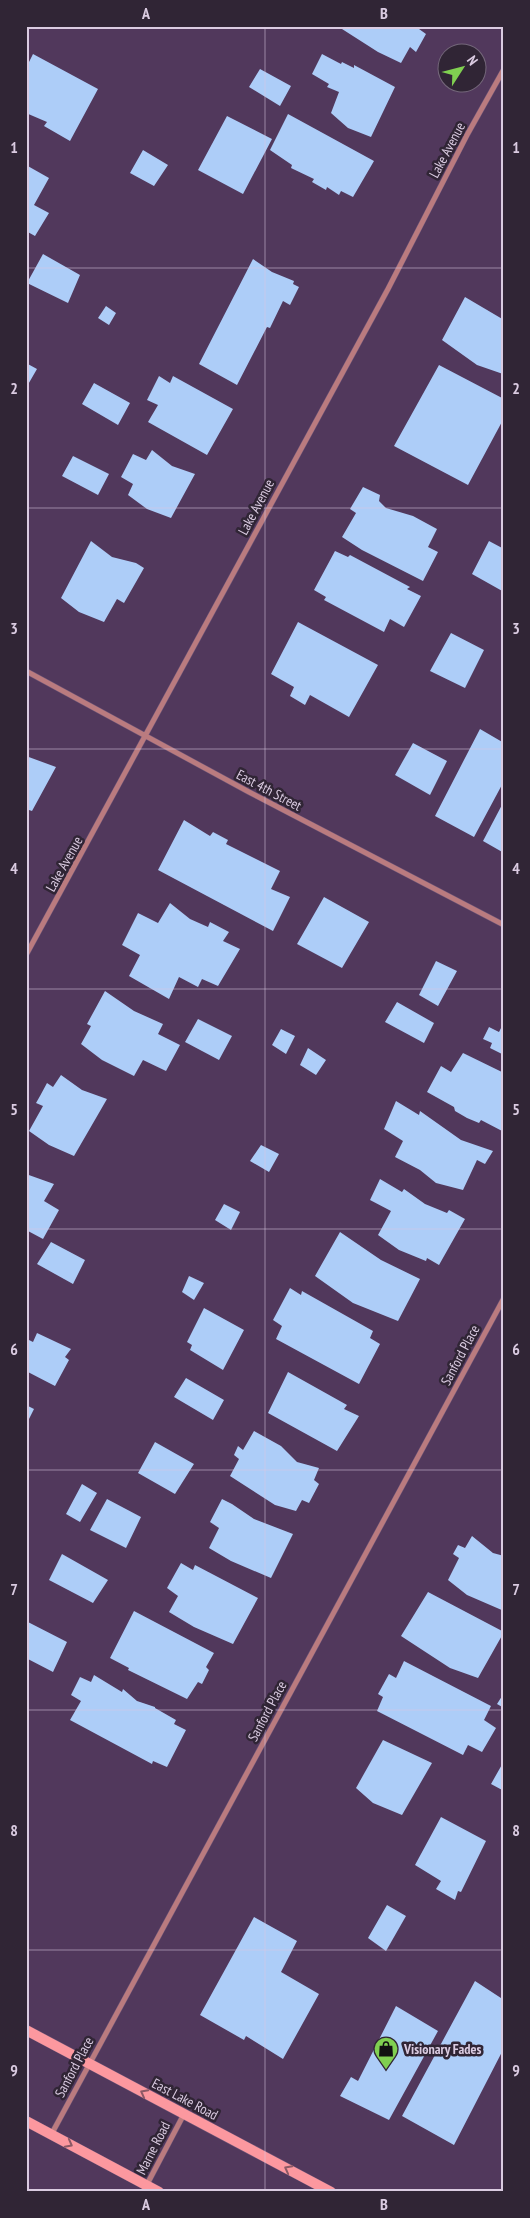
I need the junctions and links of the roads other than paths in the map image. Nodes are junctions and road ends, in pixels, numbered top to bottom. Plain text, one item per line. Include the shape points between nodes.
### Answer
1 (504, 69) edge
2 (26, 671) edge
3 (146, 736) junction
4 (504, 925) edge
5 (26, 955) edge
6 (504, 1298) edge
7 (26, 2030) edge
8 (89, 2063) junction
9 (184, 2114) junction
10 (26, 2121) edge
11 (50, 2135) junction
12 (145, 2189) edge
13 (159, 2192) edge
14 (331, 2192) edge

1 - 3 street, Lake Avenue
2 - 3 street, East 4th Street
3 - 4 street, East 4th Street
3 - 5 street, Lake Avenue
6 - 8 street, Sanford Place
7 - 8 main road, East Lake Road
9 -> 8 main road, East Lake Road
8 - 11 street, Sanford Place
9 - 12 street, Marne Road
14 -> 9 main road, East Lake Road
10 - 11 main road
11 -> 12 main road
12 - 13 main road

